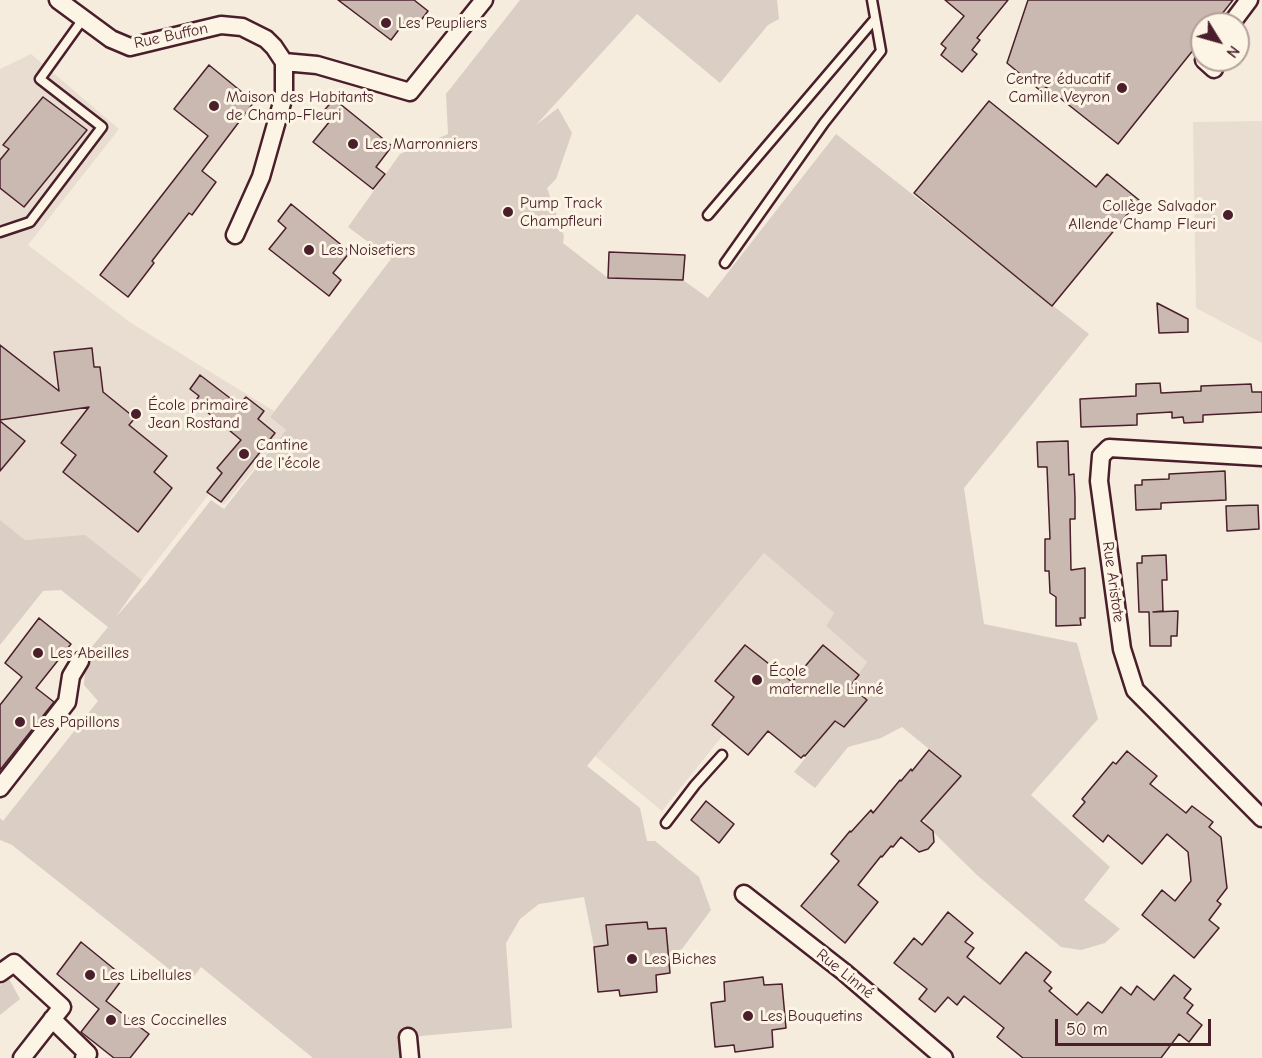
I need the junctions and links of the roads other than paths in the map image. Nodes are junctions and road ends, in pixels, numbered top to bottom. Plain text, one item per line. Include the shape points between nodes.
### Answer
1 (58, 0) edge
2 (484, 0) edge
3 (872, 0) edge
4 (83, 19) junction
5 (875, 19) junction
6 (284, 62) junction
7 (708, 215) dead end
8 (0, 232) edge
9 (235, 235) dead end
10 (725, 263) dead end
11 (1262, 457) edge
12 (80, 661) dead end
13 (722, 755) dead end
14 (0, 788) edge
15 (1262, 818) edge
16 (666, 823) dead end
17 (744, 894) dead end
18 (0, 973) edge
19 (52, 1019) junction
20 (408, 1037) dead end
21 (22, 1058) edge
22 (84, 1058) edge
23 (410, 1058) edge
24 (944, 1058) edge

1 - 4 street, Rue Buffon
2 - 6 street via 410,92 317,64
3 - 5 lane
4 - 6 street, Rue Buffon via 130,47 221,25 243,27 266,39
4 - 8 lane via 40,79 102,127 30,222
5 - 7 lane
5 - 10 lane via 881,51 824,123
6 - 9 street via 284,96 261,177
11 - 15 street, Rue Aristote via 1109,448 1101,456 1099,481 1122,649 1135,690
12 - 14 street via 70,676 67,702
13 - 16 lane
17 - 24 street, Rue Linné via 844,972
18 - 19 street via 14,963 62,1006
19 - 21 street
19 - 22 street via 88,1054
20 - 23 street

